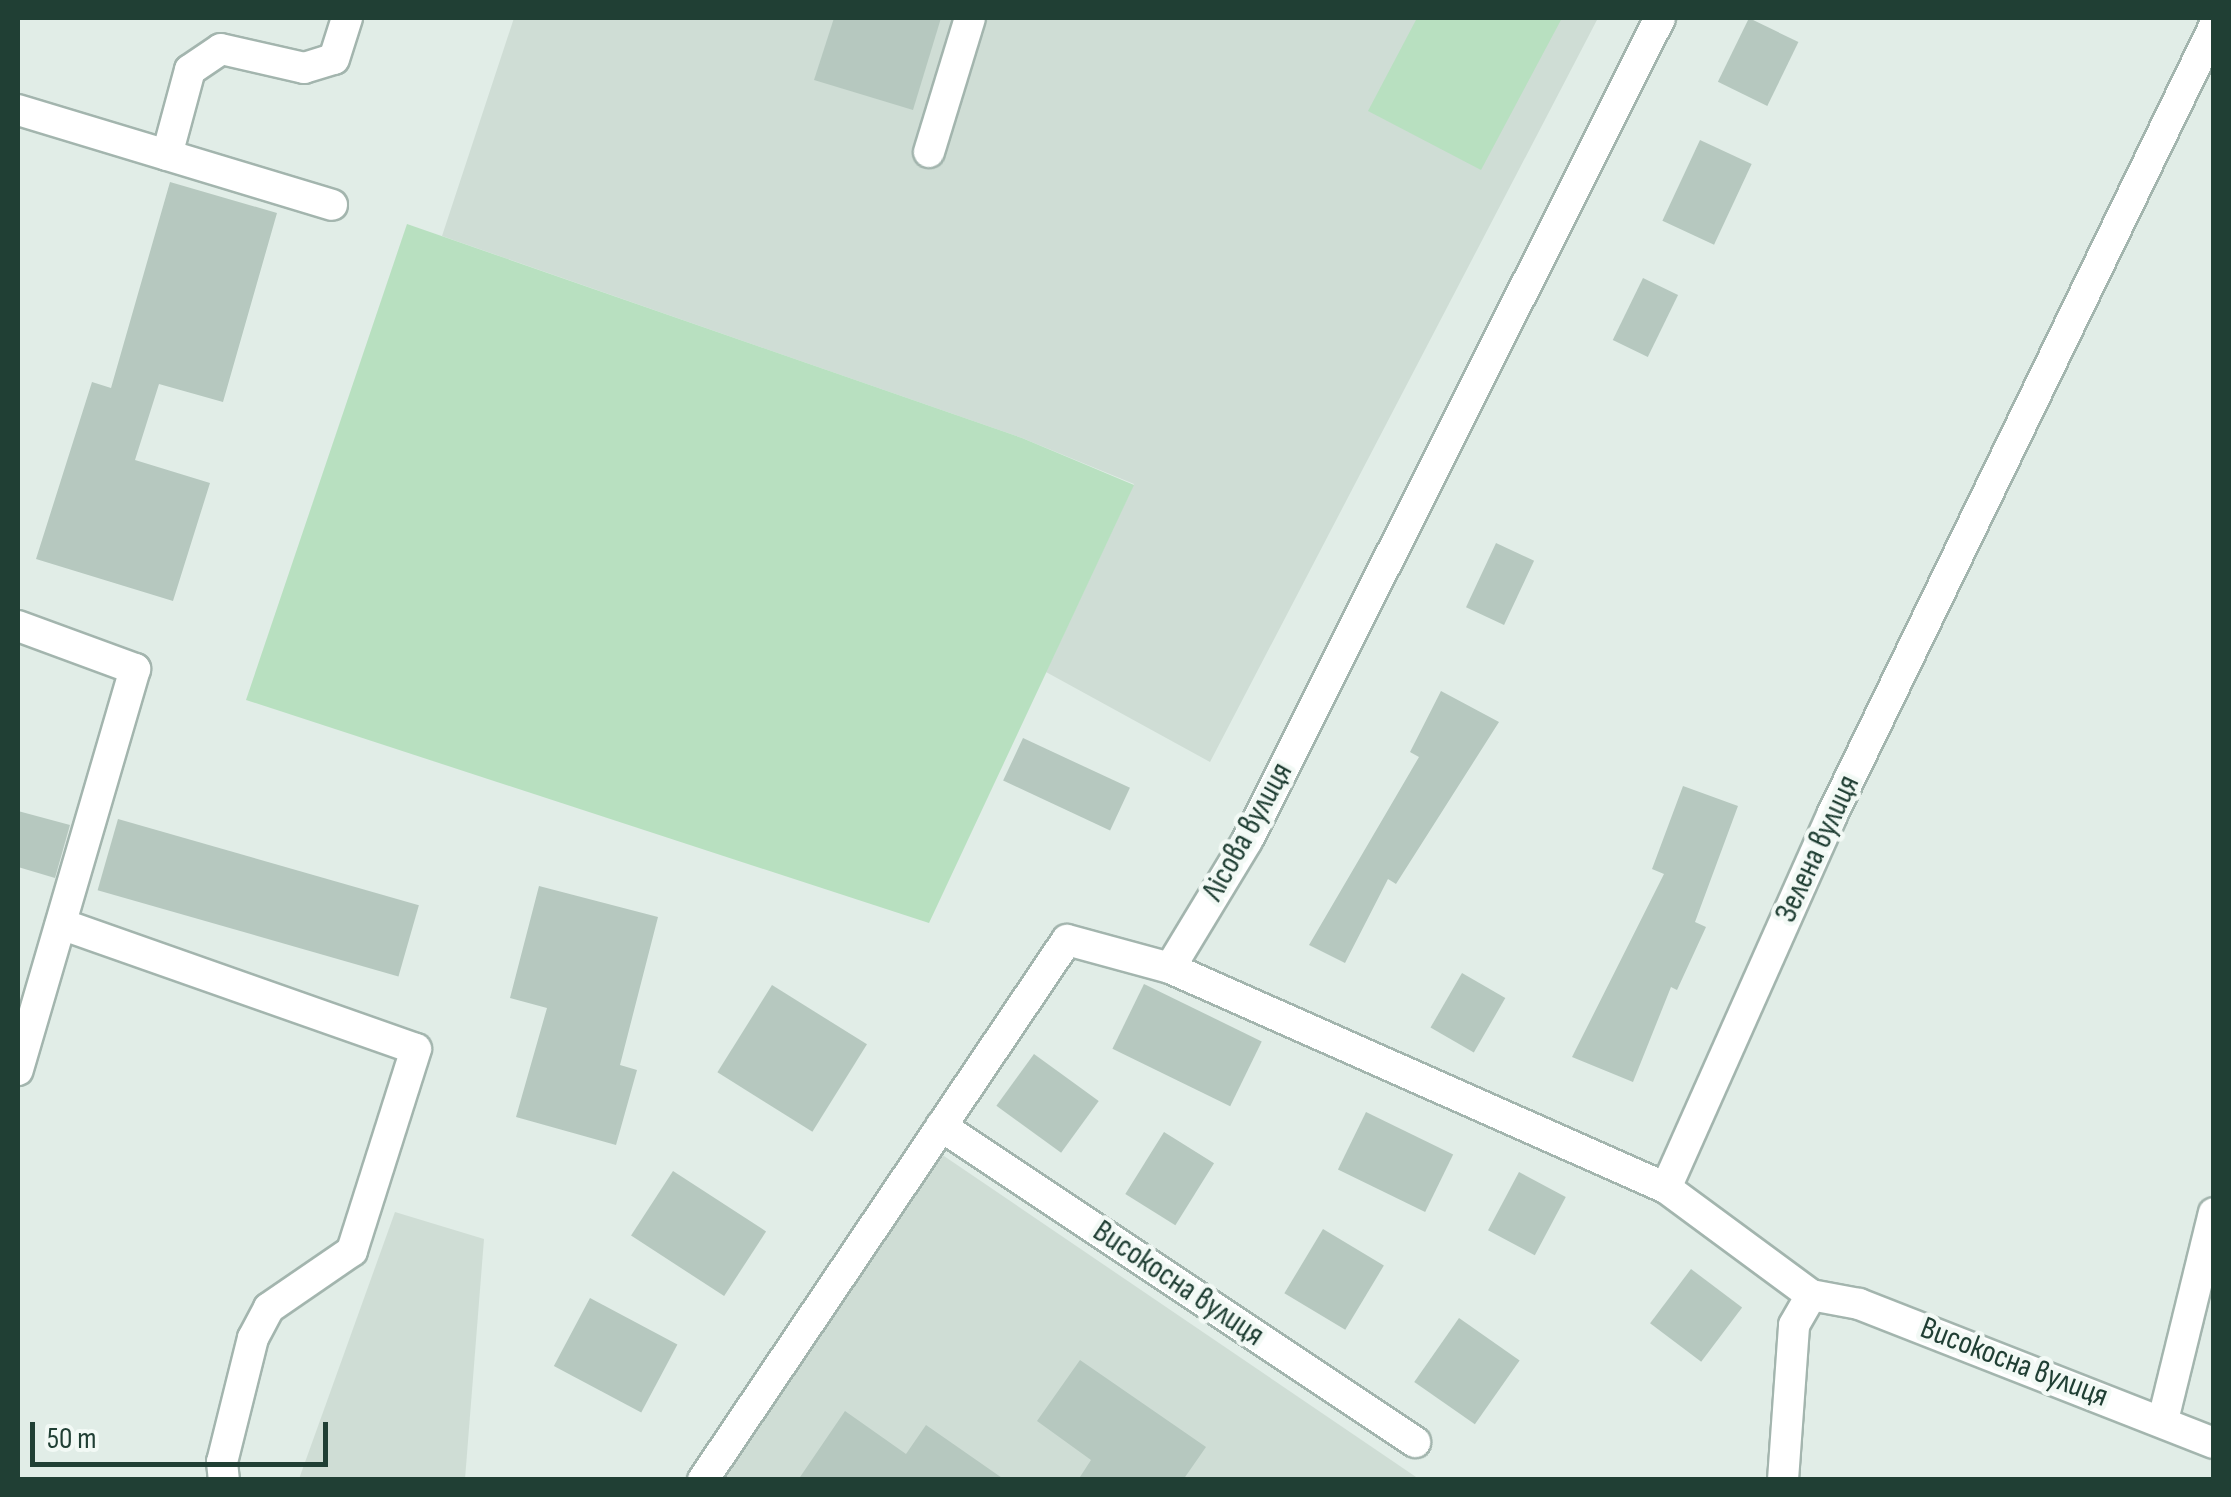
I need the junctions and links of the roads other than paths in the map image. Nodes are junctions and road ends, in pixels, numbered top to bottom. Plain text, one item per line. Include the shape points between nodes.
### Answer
1 (347, 18) edge
2 (970, 18) edge
3 (1660, 18) edge
4 (2214, 26) edge
5 (18, 110) edge
6 (930, 152) dead end
7 (166, 155) junction
8 (332, 205) dead end
9 (18, 626) edge
10 (61, 924) junction
11 (1170, 968) junction
12 (18, 1070) edge
13 (942, 1126) junction
14 (1666, 1188) junction
15 (2214, 1214) edge
16 (1811, 1295) junction
17 (2163, 1420) junction
18 (1415, 1442) dead end
19 (2214, 1443) edge
20 (224, 1480) edge
21 (704, 1480) edge
22 (1784, 1480) edge

1 - 7 street via 334,59 304,68 221,49 190,70
2 - 6 street
3 - 11 street, Лісова вулиця via 1247,841
4 - 14 street, Зелена вулиця via 1832,816
5 - 7 street
7 - 8 street
9 - 10 street via 135,669
10 - 12 street
10 - 20 street via 416,1049 352,1252 268,1308 253,1338 222,1462
11 - 13 street via 1067,940
11 - 14 street
13 - 18 street, Високосна вулиця
13 - 21 street
14 - 16 street, Високосна вулиця
15 - 17 street
16 - 17 street, Високосна вулиця via 1859,1304
16 - 22 street via 1794,1326
17 - 19 street, Високосна вулиця

